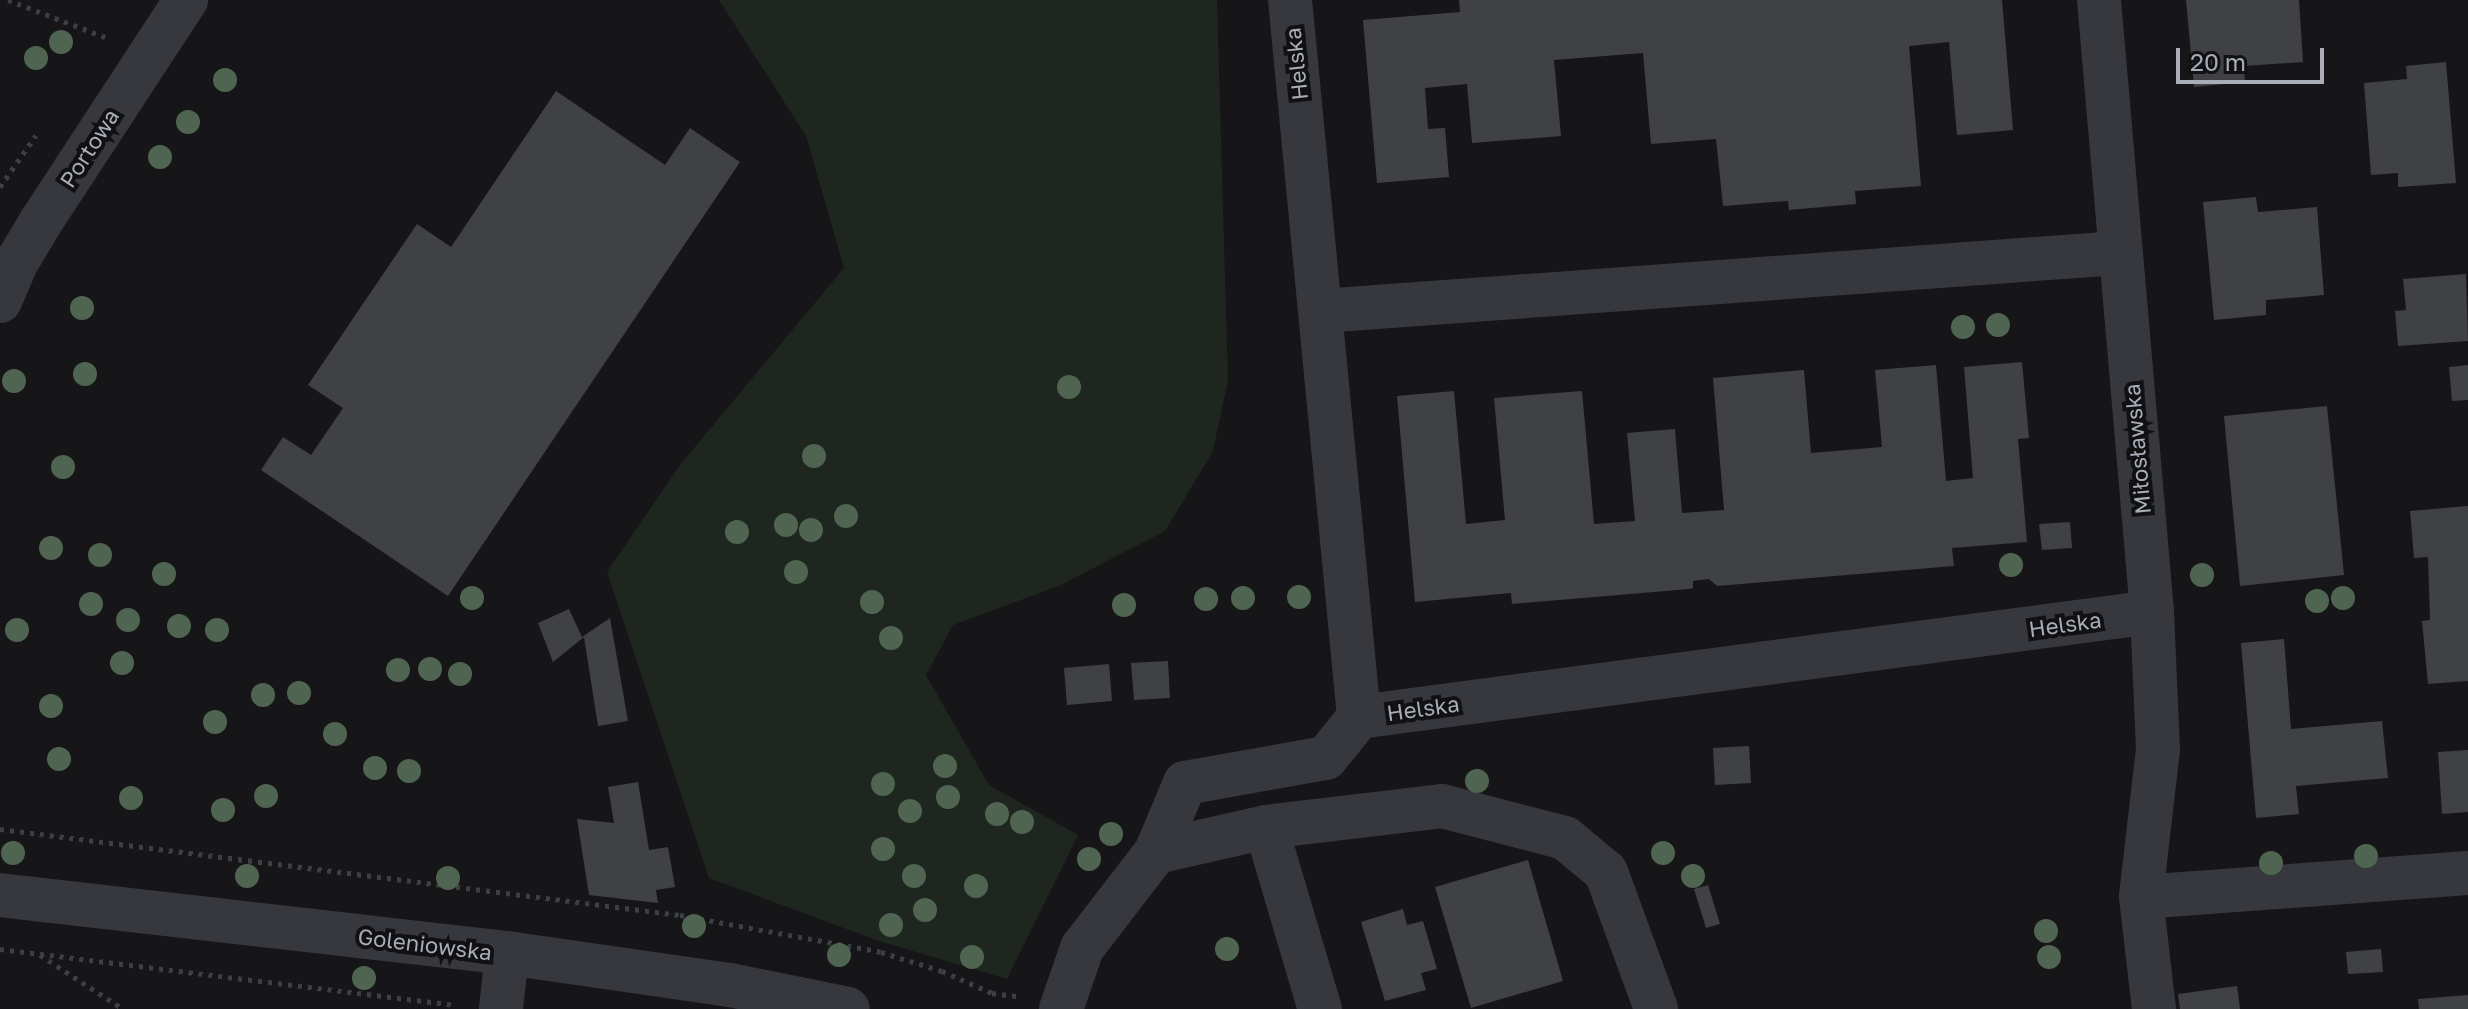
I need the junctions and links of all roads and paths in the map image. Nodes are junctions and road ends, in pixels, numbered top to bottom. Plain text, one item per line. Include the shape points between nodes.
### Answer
1 (8, 0) edge
2 (186, 0) edge
3 (1290, 0) edge
4 (2099, 0) edge
5 (105, 37) dead end
6 (2119, 253) junction
7 (5, 276) edge
8 (1321, 311) junction
9 (2152, 612) junction
10 (1359, 717) junction
11 (1266, 827) junction
12 (0, 829) edge
13 (1156, 852) junction
14 (2468, 873) edge
15 (0, 895) edge
16 (2141, 897) junction
17 (0, 949) edge
18 (37, 953) junction
19 (507, 953) junction
20 (1062, 1005) edge
21 (123, 1009) edge
22 (454, 1009) edge
23 (501, 1009) edge
24 (848, 1009) edge
25 (1320, 1009) edge
26 (1656, 1009) edge
27 (2154, 1009) edge

1 - 5 path
2 - 7 street, Portowa
3 - 8 street, Helska
4 - 6 street, Miłosławska
6 - 8 street
6 - 9 street, Miłosławska
8 - 10 street, Helska
9 - 10 street, Helska
9 - 16 street, Miłosławska via 2158,749
10 - 13 street via 1326,758 1185,783
11 - 13 street
11 - 25 street
11 - 26 street via 1442,806 1565,838 1606,872
12 - 20 path via 680,915 881,952 992,993
13 - 20 street via 1082,948
14 - 16 street
15 - 19 street, Goleniowska
16 - 27 street, Miłosławska
17 - 18 path
18 - 21 path
18 - 22 path via 455,1005
19 - 23 street
19 - 24 street, Goleniowska via 730,985

